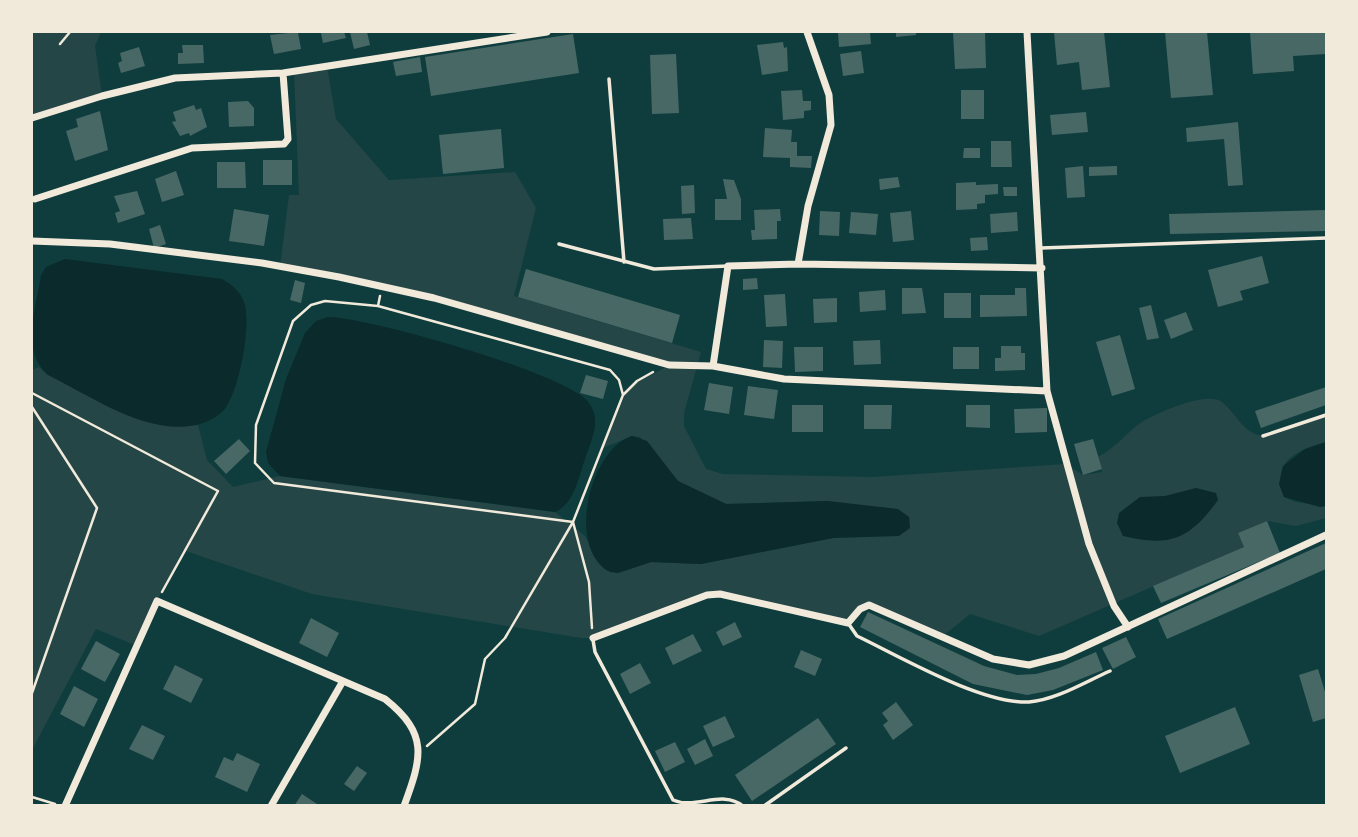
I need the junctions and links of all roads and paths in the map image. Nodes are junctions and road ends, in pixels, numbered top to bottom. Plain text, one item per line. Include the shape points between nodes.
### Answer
1 (70, 32) edge
2 (547, 32) edge
3 (807, 32) edge
4 (1027, 32) edge
5 (60, 44) dead end
6 (282, 73) junction
7 (609, 79) dead end
8 (32, 118) edge
9 (35, 199) dead end
10 (1326, 238) edge
11 (32, 241) edge
12 (559, 244) dead end
13 (1041, 248) junction
14 (624, 262) junction
15 (798, 264) junction
16 (728, 266) junction
17 (1042, 268) junction
18 (383, 286) junction
19 (378, 306) junction
20 (669, 365) junction
21 (713, 366) junction
22 (1047, 391) junction
23 (32, 393) edge
24 (623, 395) junction
25 (32, 407) edge
26 (1326, 415) edge
27 (1263, 436) dead end
28 (573, 522) junction
29 (1326, 535) edge
30 (157, 601) junction
31 (848, 623) junction
32 (1128, 627) junction
33 (593, 638) junction
34 (1110, 671) dead end
35 (343, 681) junction
36 (32, 693) edge
37 (846, 748) dead end
38 (421, 752) junction
39 (32, 797) edge
40 (63, 806) edge
41 (271, 806) edge
42 (404, 806) edge
43 (743, 806) edge
44 (764, 806) edge

1 - 5 path
2 - 6 street
3 - 15 street via 829,95 831,125 808,206
4 - 13 street
6 - 8 street via 175,78
6 - 9 street via 288,139 284,144 192,148
7 - 14 lane
10 - 13 lane
11 - 18 street via 91,242 262,263
12 - 14 lane
13 - 17 street
14 - 16 lane via 654,269
15 - 16 street
15 - 17 street
16 - 21 street
17 - 22 street
18 - 19 path
18 - 20 street
19 - 24 path via 610,370
19 - 28 path via 325,301 311,305 293,321 256,425 255,463 274,483
20 - 21 street
20 - 24 path via 636,381
21 - 22 street via 784,379
22 - 32 street via 1089,544 1114,606
23 - 30 path via 218,491
24 - 28 path
25 - 36 path via 97,508
26 - 27 lane
28 - 33 path via 589,582
28 - 38 path via 505,638 485,659 475,704
29 - 32 street
30 - 35 street
30 - 40 street
31 - 32 street via 869,605 993,659 1029,665 1064,656
31 - 33 street via 720,594
31 - 34 lane via 857,636 969,690 1028,702 1057,695
33 - 43 lane via 595,652 673,800 692,804 725,798
35 - 38 street via 399,710 414,731
35 - 41 street
37 - 44 lane
38 - 42 street
39 - 40 path

